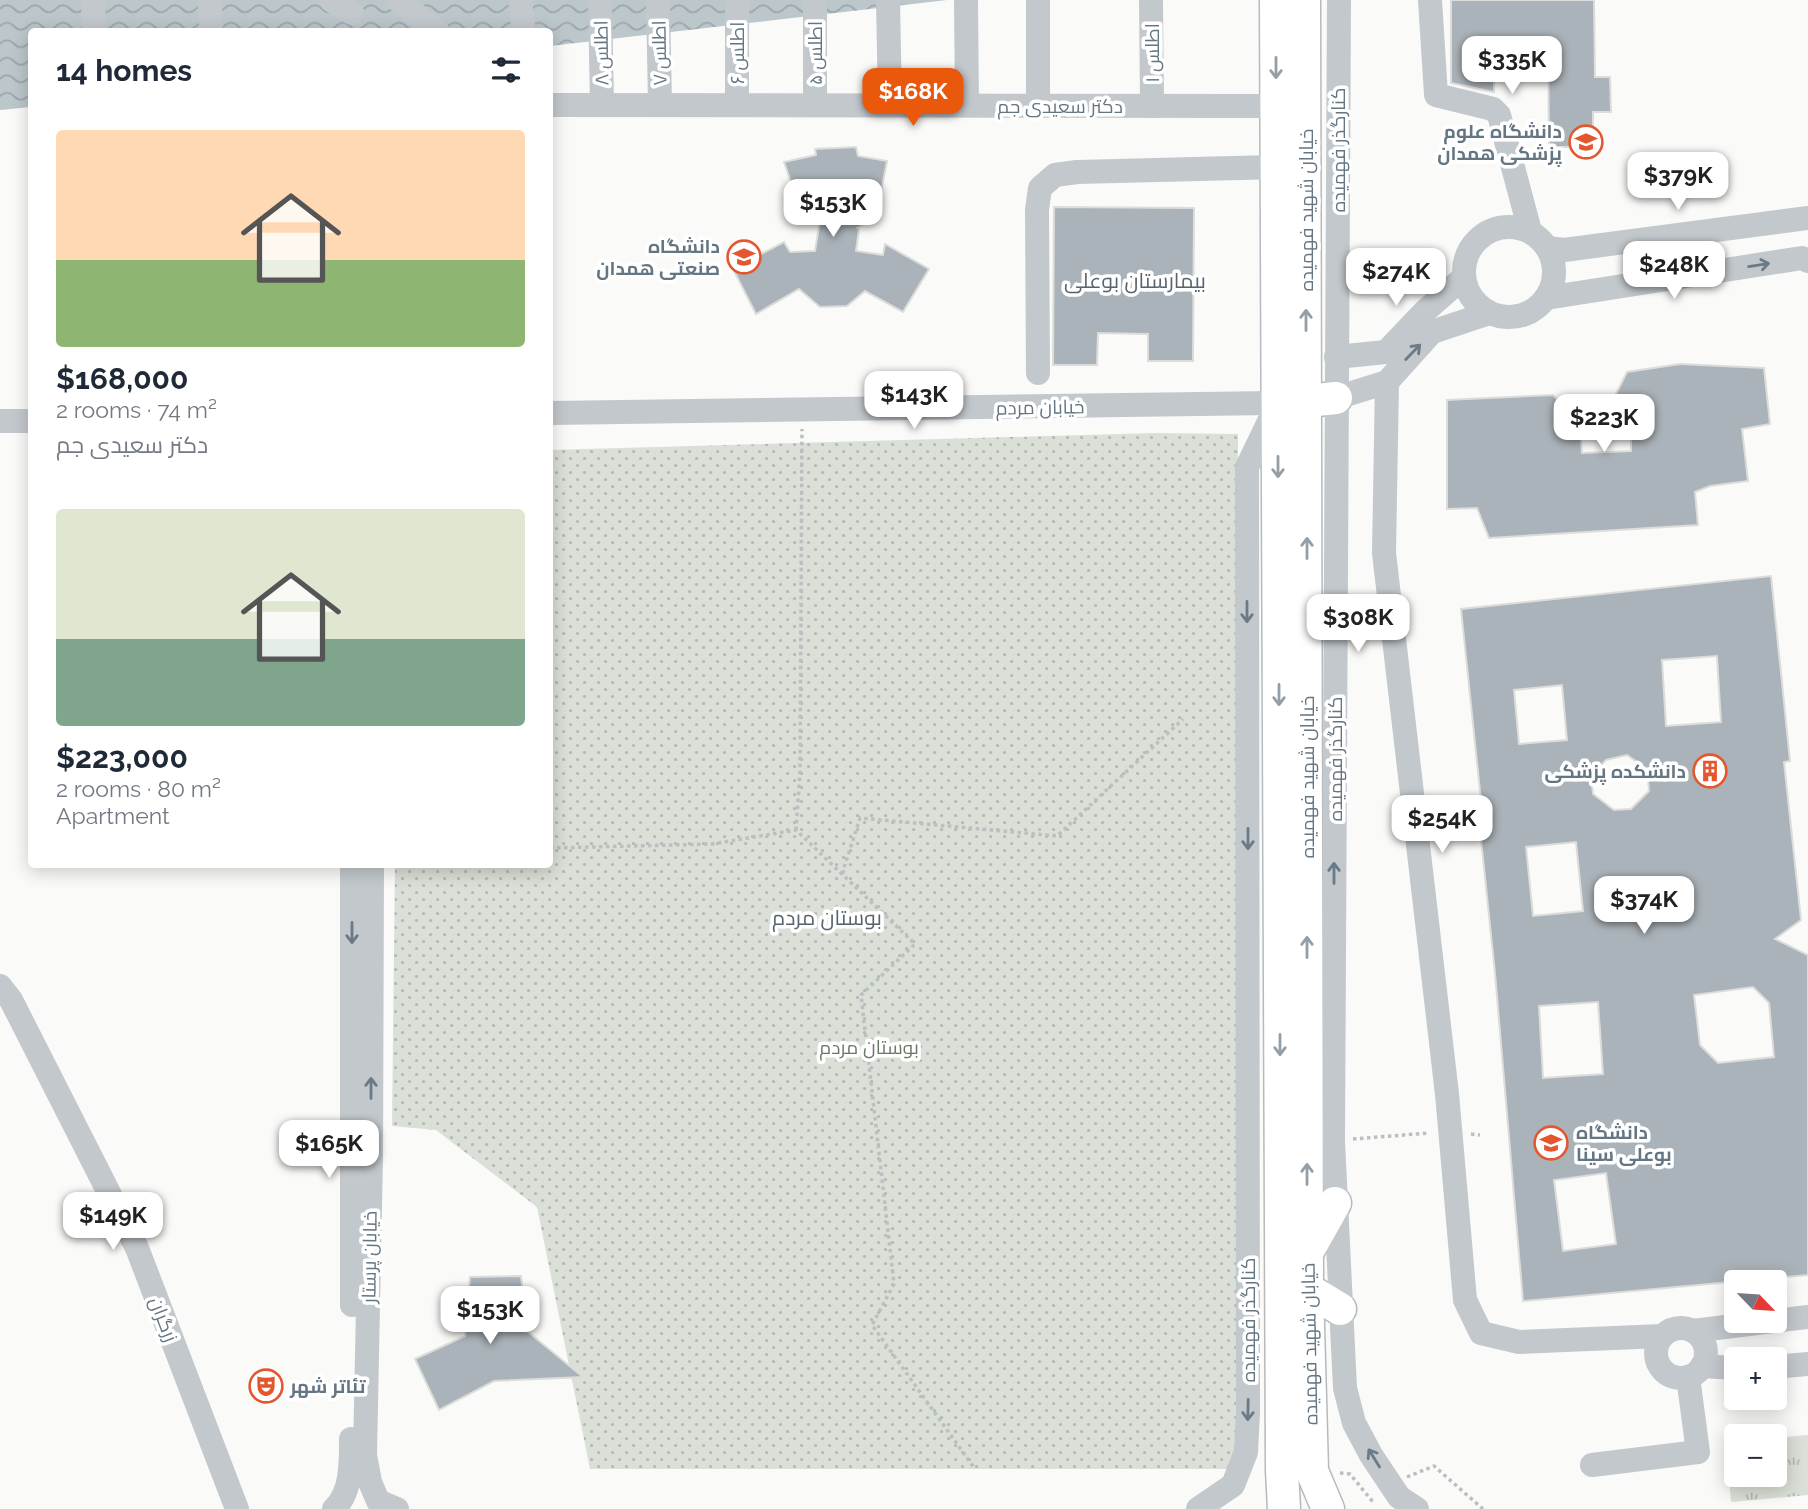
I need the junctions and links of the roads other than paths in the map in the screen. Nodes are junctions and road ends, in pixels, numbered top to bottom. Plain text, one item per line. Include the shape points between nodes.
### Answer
1 (93, 0) edge
2 (211, 0) edge
3 (398, 0) edge
4 (520, 0) edge
5 (600, 0) edge
6 (659, 0) edge
7 (737, 0) edge
8 (815, 0) edge
9 (888, 0) edge
10 (966, 0) edge
11 (1038, 0) edge
12 (1152, 0) edge
13 (1276, 0) edge
14 (1304, 0) edge
15 (1339, 0) edge
16 (1430, 0) edge
17 (94, 28) edge
18 (211, 28) edge
19 (433, 28) edge
20 (524, 28) edge
21 (553, 105) edge
22 (602, 105) junction
23 (660, 105) junction
24 (737, 105) junction
25 (815, 105) junction
26 (890, 105) junction
27 (967, 105) junction
28 (1038, 106) junction
29 (1152, 106) junction
30 (1271, 106) junction
31 (1271, 167) junction
32 (1808, 218) edge
33 (1808, 226) edge
34 (1530, 231) junction
35 (1808, 242) edge
36 (1548, 248) junction
37 (1808, 261) edge
38 (1464, 277) junction
39 (1546, 298) junction
40 (1489, 313) junction
41 (1336, 357) junction
42 (1038, 373) dead end
43 (1387, 382) junction
44 (1296, 401) junction
45 (553, 413) edge
46 (0, 421) edge
47 (28, 421) edge
48 (352, 868) edge
49 (372, 868) edge
50 (0, 986) edge
51 (1335, 1203) junction
52 (1307, 1252) junction
53 (1307, 1289) junction
54 (1340, 1308) junction
55 (1808, 1317) edge
56 (1787, 1319) edge
57 (1724, 1327) edge
58 (1693, 1331) junction
59 (1662, 1336) junction
60 (1808, 1364) edge
61 (1787, 1366) edge
62 (1724, 1369) edge
63 (1695, 1372) junction
64 (1592, 1465) dead end
65 (237, 1509) edge
66 (334, 1509) edge
67 (397, 1509) edge
68 (1199, 1509) edge
69 (1284, 1509) edge
70 (1328, 1509) edge
71 (1417, 1509) edge

1 - 17 street
2 - 18 street
3 - 19 street
4 - 20 street
5 - 22 street, اطلس ۸
6 - 23 street, اطلس ۷
7 - 24 street, اطلس ۶
8 - 25 street, اطلس ۵
9 - 26 street
10 - 27 street
11 - 28 street
12 - 29 street, اطلس ۱
13 -> 30 main road, خیابان شهید فهمیده
44 -> 14 main road, خیابان شهید فهمیده
15 - 41 street, کنارگذر فهمیده
16 - 34 street via 1436,95 1493,109 1499,116
21 - 22 street, دکتر سعیدی جم
22 - 23 street, دکتر سعیدی جم
23 - 24 street, دکتر سعیدی جم
24 - 25 street, دکتر سعیدی جم
25 - 26 street, دکتر سعیدی جم
26 - 27 street, دکتر سعیدی جم
27 - 28 street, دکتر سعیدی جم
28 - 29 street, دکتر سعیدی جم
29 - 30 street, دکتر سعیدی جم
30 - 31 main road, خیابان شهید فهمیده
31 - 42 street via 1077,172 1055,175 1040,188
31 - 44 main road, خیابان شهید فهمیده
32 - 36 street via 1564,250
33 - 35 street
34 - 36 street
34 - 38 street via 1517,226 1489,230 1469,250
36 - 39 street via 1555,273
39 -> 37 street via 1802,258
38 - 40 street via 1476,304
38 - 41 street via 1386,352
39 - 40 street via 1526,314 1501,317
43 -> 40 street via 1433,332
41 - 44 street, کنارگذر فهمیده
43 - 44 street, خیابان مردم
43 - 59 street via 1384,553 1465,1300 1481,1333 1519,1342
44 - 45 street, خیابان مردم
51 -> 44 street, کنارگذر فهمیده
52 -> 44 main road, خیابان شهید فهمیده
44 -> 68 street, کنارگذر فهمیده via 1247,467 1248,1412 1246,1452 1233,1485
44 -> 69 main road, خیابان شهید فهمیده
46 - 47 street
48 -> 66 street, خیابان پرستار via 351,1471 341,1503
67 -> 49 street, خیابان پرستار via 378,1502 365,1455
50 - 65 street, زرگران via 137,1248
51 - 52 main road
51 - 54 street, کنارگذر فهمیده
52 - 53 main road, خیابان شهید فهمیده
53 - 54 main road
53 - 70 main road, خیابان شهید فهمیده via 1312,1471
71 -> 54 street, کنارگذر فهمیده via 1399,1497 1353,1423 1345,1388
55 - 56 street
57 - 58 street
58 - 59 street via 1676,1328
58 - 63 street via 1704,1343 1705,1359
59 - 63 street via 1656,1351 1660,1367 1672,1377
60 - 61 street
62 - 63 street
63 - 64 street via 1698,1452

